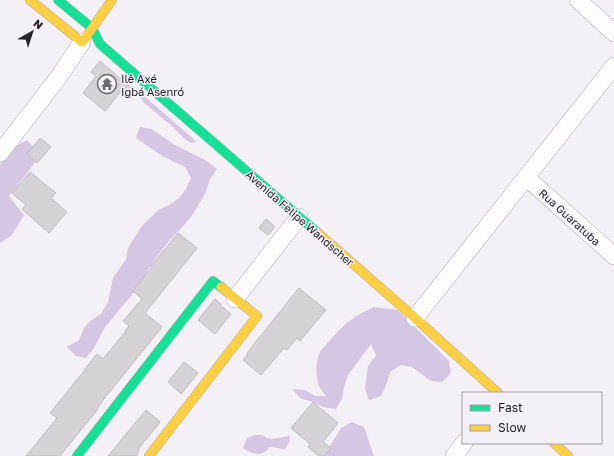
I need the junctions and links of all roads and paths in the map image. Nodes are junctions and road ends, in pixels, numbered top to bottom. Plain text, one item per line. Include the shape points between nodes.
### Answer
1 (30, 0) edge
2 (58, 0) edge
3 (112, 0) edge
4 (578, 0) edge
5 (92, 28) junction
6 (614, 33) edge
7 (82, 42) junction
8 (100, 44) junction
9 (614, 66) edge
10 (0, 153) edge
11 (526, 177) junction
12 (299, 217) junction
13 (614, 256) edge
14 (234, 299) junction
15 (415, 318) junction
16 (497, 392) edge
17 (463, 444) edge
18 (555, 444) edge
19 (77, 456) edge
20 (148, 456) edge
21 (454, 456) edge
22 (568, 456) edge

1 - 7 street
2 - 5 street, Avenida Felipe Wandscher
3 - 5 street
4 - 6 street
5 - 7 street
5 - 8 street, Avenida Felipe Wandscher
7 - 8 street
7 - 10 street via 58,78
8 - 12 street, Avenida Felipe Wandscher
9 - 11 street
11 - 13 street, Rua Guaratuba
11 - 15 street
12 - 14 street
12 - 15 street, Avenida Felipe Wandscher
14 - 19 street via 213,281
14 - 20 street via 257,316
15 - 16 street, Avenida Felipe Wandscher
17 - 21 street
18 - 22 street

